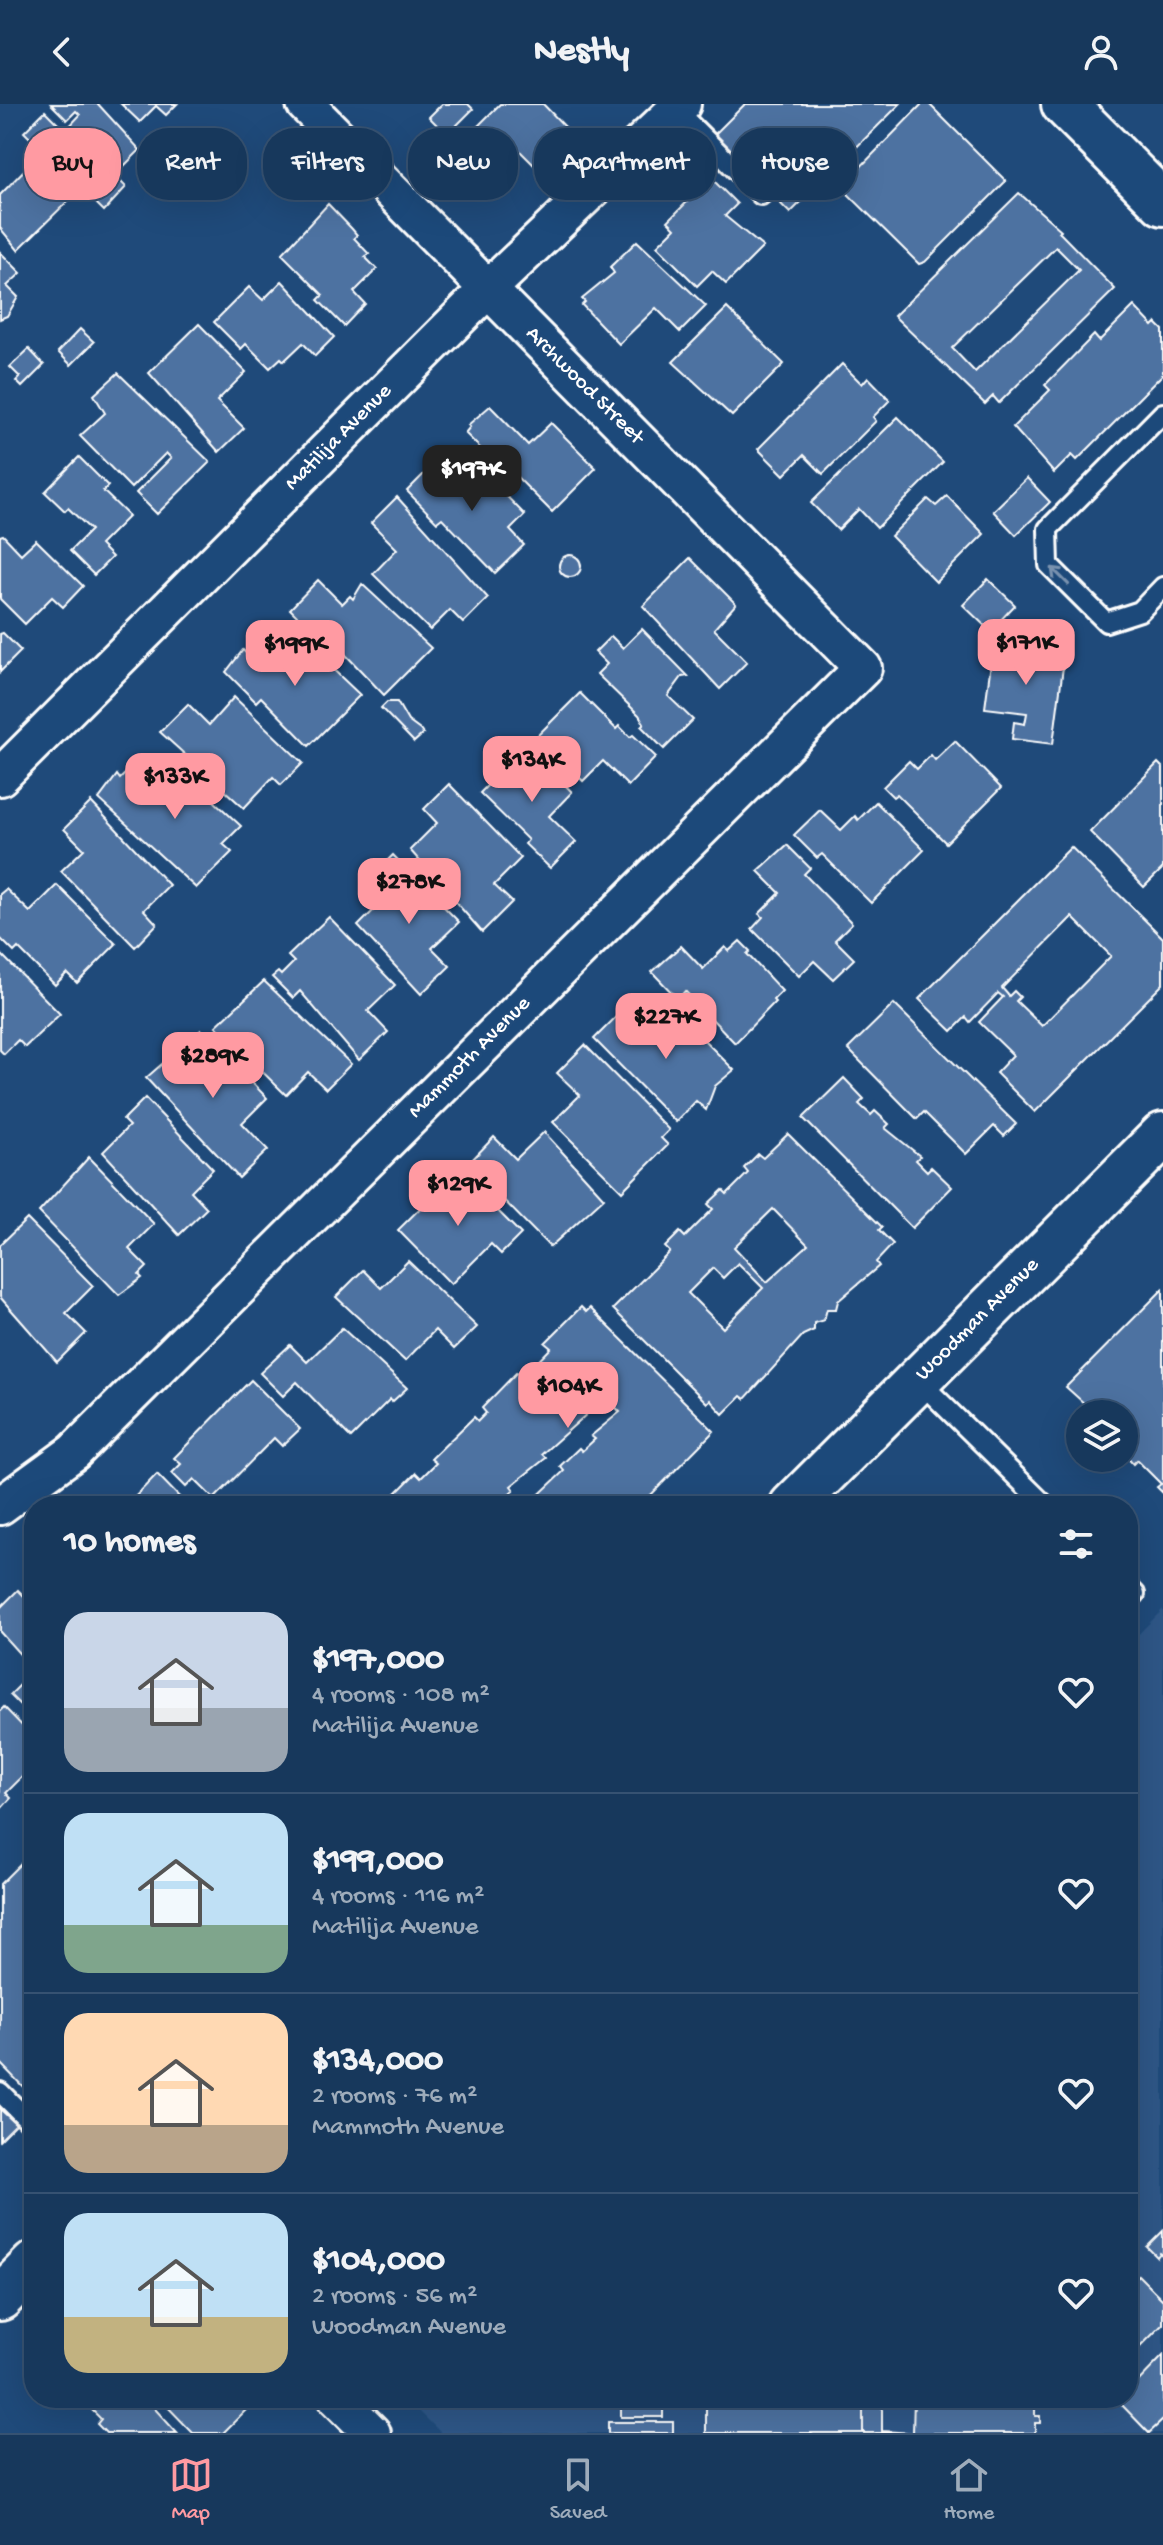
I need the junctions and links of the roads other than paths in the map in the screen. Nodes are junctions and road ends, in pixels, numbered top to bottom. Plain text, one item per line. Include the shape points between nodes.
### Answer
1 (305, 104) edge
2 (1064, 104) edge
3 (676, 106) edge
4 (732, 165) edge
5 (1163, 203) edge
6 (488, 289) junction
7 (1163, 413) edge
8 (1163, 587) edge
9 (863, 668) joint
10 (0, 777) edge
11 (1163, 1135) edge
12 (918, 1380) junction
13 (802, 1496) edge
14 (1036, 1496) edge
15 (0, 1506) edge
16 (0, 2092) edge
17 (24, 2116) edge
18 (24, 2274) edge
19 (0, 2298) edge
20 (351, 2408) edge
21 (372, 2433) edge

1 - 6 street, Archwood Street
2 - 5 main road
3 - 4 lane
3 - 6 street, Matilija Avenue
6 - 9 street, Archwood Street
6 - 10 street, Matilija Avenue
8 -> 7 lane via 1140,611 1106,622 1049,565 1048,529
9 - 15 street, Mammoth Avenue via 74,1452
11 - 12 main road, Woodman Avenue
12 - 13 main road, Woodman Avenue
12 - 14 lane
16 - 17 lane
18 - 19 main road
20 - 21 street

